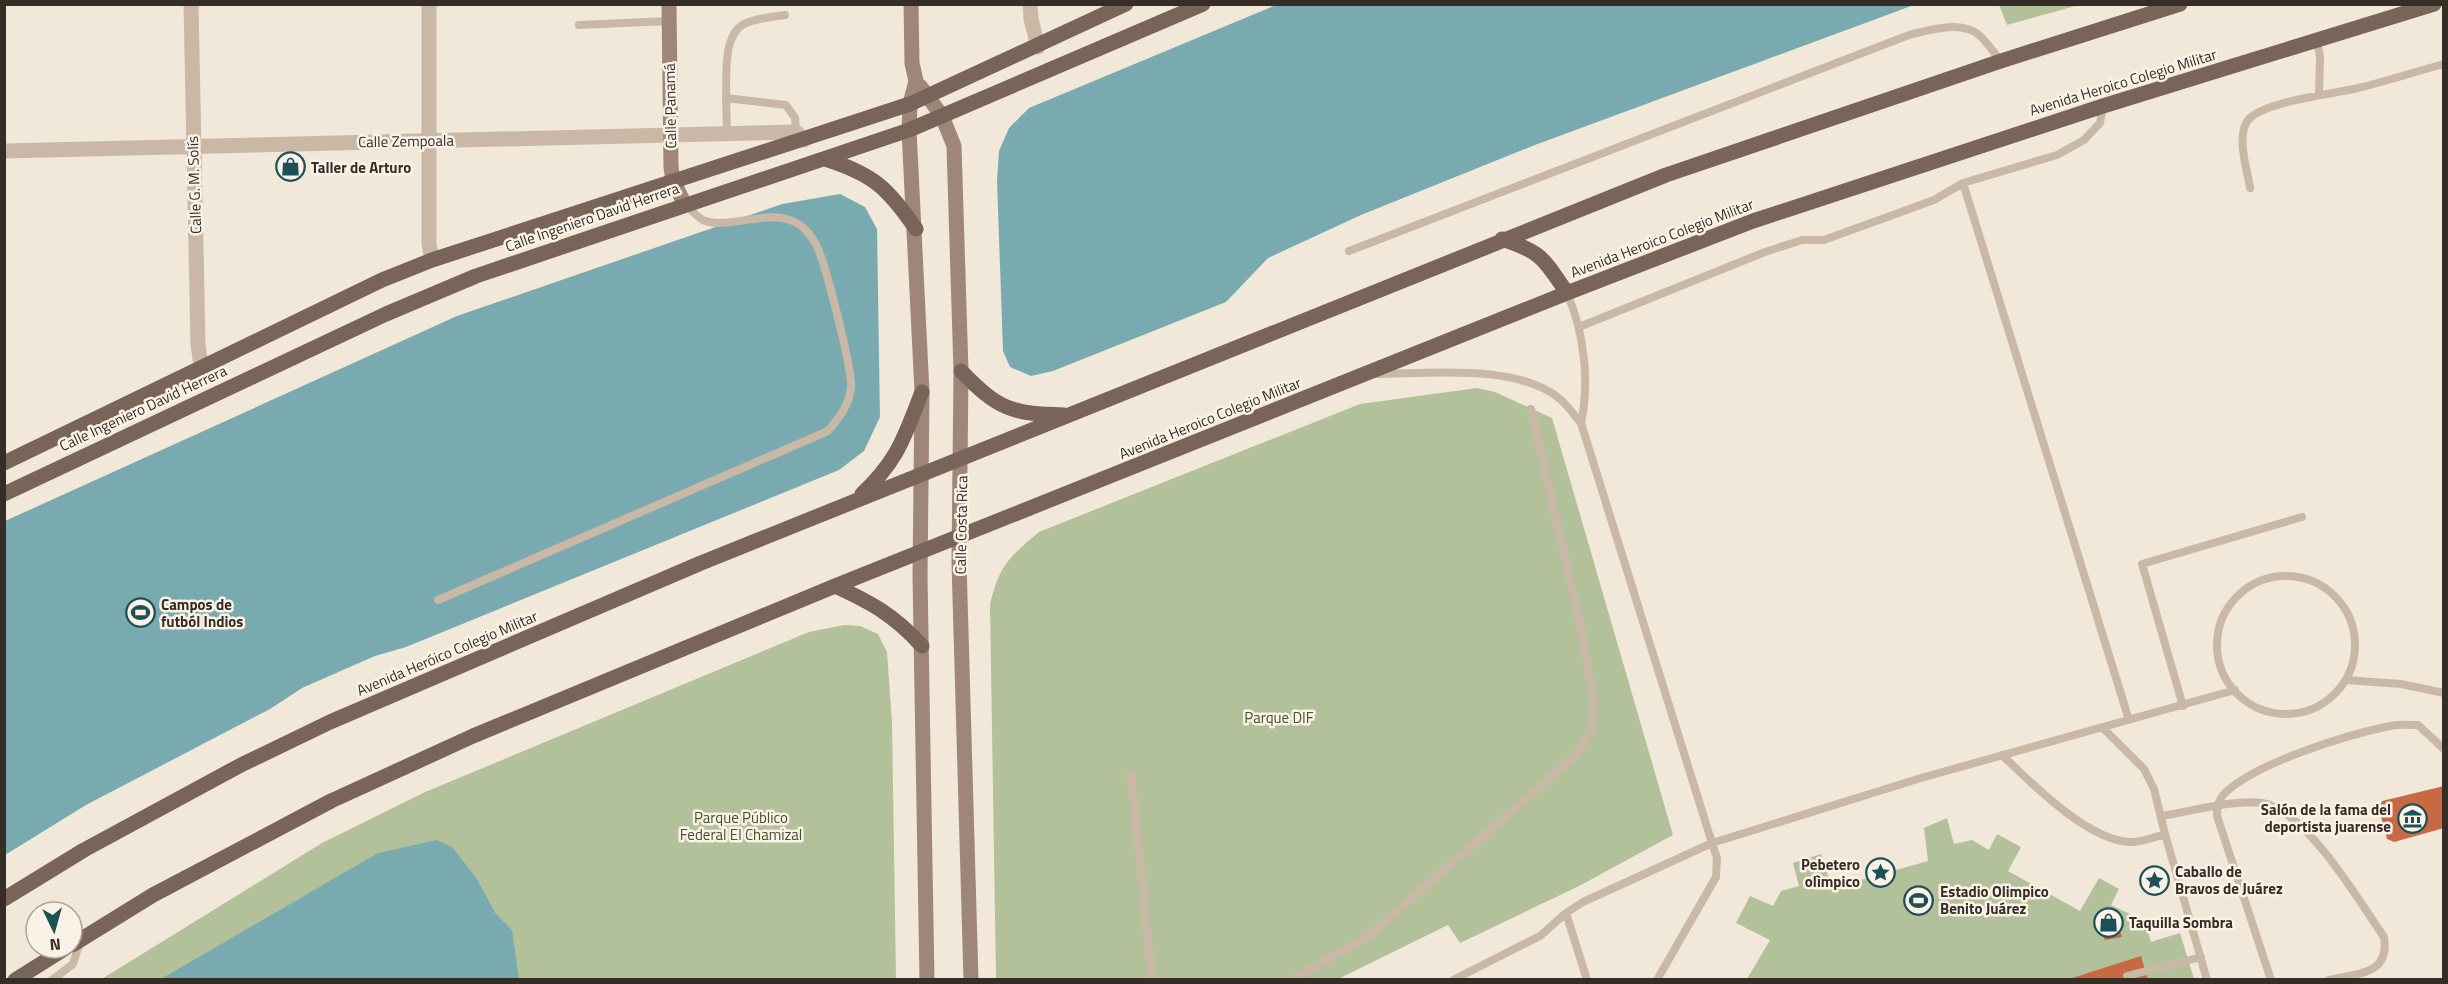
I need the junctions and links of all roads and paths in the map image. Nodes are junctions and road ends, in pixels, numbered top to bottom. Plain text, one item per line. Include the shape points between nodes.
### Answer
1 (191, 4) edge
2 (429, 4) edge
3 (669, 4) edge
4 (911, 4) edge
5 (1030, 4) edge
6 (1126, 4) edge
7 (1203, 4) edge
8 (2180, 4) edge
9 (2434, 4) edge
10 (785, 15) dead end
11 (669, 21) junction
12 (579, 25) dead end
13 (2317, 40) junction
14 (1038, 47) junction
15 (2001, 61) junction
16 (2444, 64) edge
17 (916, 81) junction
18 (2319, 94) junction
19 (928, 95) junction
20 (726, 98) junction
21 (910, 104) junction
22 (2103, 106) junction
23 (942, 116) junction
24 (909, 130) junction
25 (727, 134) junction
26 (669, 135) junction
27 (800, 136) junction
28 (429, 141) junction
29 (192, 144) junction
30 (4, 151) edge
31 (825, 159) junction
32 (673, 180) junction
33 (1963, 183) junction
34 (2250, 188) dead end
35 (685, 204) junction
36 (916, 229) junction
37 (1502, 239) junction
38 (1349, 251) dead end
39 (432, 260) junction
40 (1567, 293) junction
41 (1579, 327) junction
42 (201, 365) junction
43 (961, 371) junction
44 (1369, 374) junction
45 (922, 392) junction
46 (1531, 409) dead end
47 (1070, 416) junction
48 (1581, 423) junction
49 (962, 459) junction
50 (4, 463) edge
51 (920, 475) junction
52 (4, 494) edge
53 (858, 498) junction
54 (2302, 518) dead end
55 (960, 537) junction
56 (920, 553) junction
57 (835, 586) junction
58 (438, 600) dead end
59 (922, 646) junction
60 (2346, 680) junction
61 (2235, 690) junction
62 (2444, 693) edge
63 (2183, 706) junction
64 (2129, 720) junction
65 (2103, 728) junction
66 (2444, 748) edge
67 (2002, 755) junction
68 (1131, 775) dead end
69 (2217, 807) junction
70 (2162, 816) junction
71 (2165, 834) junction
72 (1712, 843) junction
73 (4, 899) edge
74 (1566, 914) junction
75 (84, 938) edge
76 (2200, 957) junction
77 (47, 960) edge
78 (74, 960) edge
79 (2127, 976) dead end
80 (15, 980) edge
81 (52, 980) edge
82 (927, 980) edge
83 (971, 980) edge
84 (1152, 980) edge
85 (1291, 980) edge
86 (1453, 980) edge
87 (1587, 980) edge
88 (1657, 980) edge
89 (2207, 980) edge
90 (2271, 980) edge
91 (2329, 980) edge

1 - 29 street, Calle G. M. Solís
2 - 28 street
3 - 11 main road, Calle Panamá
4 - 17 main road
5 - 14 street
6 - 14 main road, Calle Ingeniero David Herrera
7 - 23 main road, Calle Ingeniero David Herrera
8 - 15 main road
9 - 13 main road, Avenida Heroico Colegio Militar
10 - 20 lane via 746,22 739,27 732,37 728,58
11 - 12 lane
11 - 26 main road, Calle Panamá
13 - 18 lane
13 - 22 main road, Avenida Heroico Colegio Militar
14 - 19 main road, Calle Ingeniero David Herrera
15 - 37 main road via 1666,175
15 - 38 lane via 1978,34 1965,28 1940,28 1909,35
16 - 18 lane via 2353,89
17 - 19 main road, Calle Costa Rica
17 - 21 main road
18 - 34 lane via 2260,111 2248,120 2242,135
19 - 21 main road, Calle Ingeniero David Herrera
19 - 23 main road, Calle Costa Rica
20 - 25 lane
20 - 27 lane via 786,105
21 - 24 main road
21 - 27 main road, Calle Ingeniero David Herrera
22 - 33 lane via 2100,123 2084,140 2066,150
22 - 40 main road, Avenida Heroico Colegio Militar via 1753,221
23 - 24 main road, Calle Ingeniero David Herrera
23 - 43 main road, Calle Costa Rica via 954,146
24 - 31 main road, Calle Ingeniero David Herrera
24 - 36 main road
25 - 26 street, Calle Zempoala
25 - 27 street, Calle Zempoala
26 - 28 street, Calle Zempoala
26 - 32 main road, Calle Panamá
27 - 32 main road, Calle Ingeniero David Herrera
28 - 29 street, Calle Zempoala
28 - 39 street
29 - 30 street, Calle Zempoala
29 - 42 street, Calle G. M. Solís
31 - 35 main road, Calle Ingeniero David Herrera
31 - 36 main road via 858,170 883,187
32 - 35 main road, Calle Panamá
32 - 39 main road, Calle Ingeniero David Herrera
33 - 41 lane via 1934,200 1824,240 1802,240 1765,252
33 - 64 lane
35 - 52 main road, Calle Ingeniero David Herrera via 476,276 386,314
35 - 58 lane via 703,220 715,222 784,219 798,224 815,242 845,344 851,387 843,414 828,430
36 - 45 main road
37 - 40 main road via 1532,249
37 - 47 main road
39 - 42 main road, Calle Ingeniero David Herrera
40 - 41 lane
40 - 44 main road, Avenida Heroico Colegio Militar
41 - 48 lane via 1583,345
42 - 50 main road, Calle Ingeniero David Herrera
43 - 47 main road via 985,396 1014,411
43 - 49 main road, Calle Costa Rica
44 - 48 lane via 1477,374 1529,382 1559,398
44 - 55 main road, Avenida Heroico Colegio Militar
45 - 51 main road
45 - 53 main road via 899,451
46 - 85 lane via 1582,632 1594,703 1592,730 1577,754 1366,938
47 - 49 main road
48 - 72 lane
49 - 51 main road
49 - 55 main road, Calle Costa Rica
51 - 53 main road, Avenida Heróico Colegio Militar
51 - 56 main road
53 - 73 main road, Avenida Heróico Colegio Militar via 330,722 84,850
54 - 63 lane via 2142,564
55 - 56 main road, Avenida Heroico Colegio Militar
55 - 83 main road, Calle Costa Rica
56 - 57 main road
56 - 59 main road
57 - 59 main road via 874,604 900,622
57 - 75 main road via 473,736 331,801 153,895
59 - 82 main road
60 - 61 lane via 2327,701 2300,712 2271,712
60 - 61 lane via 2355,653 2355,638 2338,600 2315,582 2273,578 2247,589 2221,623 2219,659
60 - 62 lane via 2401,684
61 - 63 lane
63 - 64 lane
64 - 65 lane
65 - 67 lane
65 - 70 lane via 2144,769
66 - 69 lane via 2418,725 2393,725 2330,741 2273,764 2234,786 2222,796
67 - 71 lane via 2054,804 2110,837 2133,842
67 - 72 lane
68 - 84 lane
69 - 70 lane
69 - 90 lane
69 - 91 lane via 2266,804 2284,812 2318,844 2384,937 2386,952 2382,962 2371,971
70 - 71 lane
71 - 76 lane
72 - 74 lane via 1594,897
72 - 88 lane via 1717,858 1716,877
74 - 86 lane via 1540,936
74 - 87 lane
76 - 79 lane
76 - 89 lane
77 - 80 main road
78 - 81 lane

